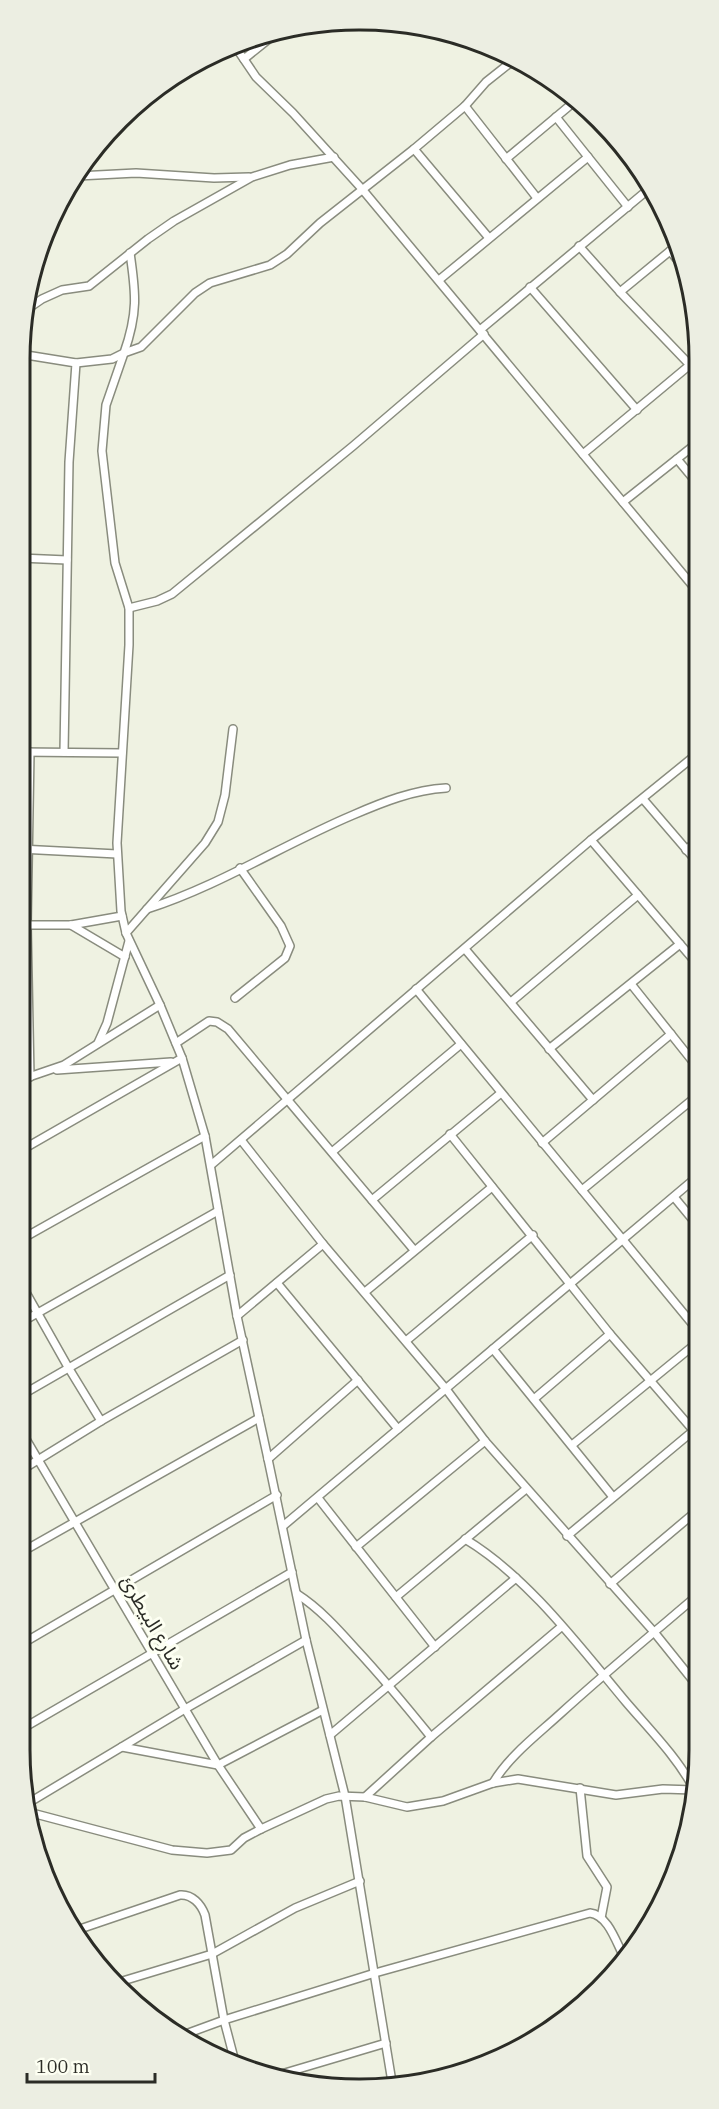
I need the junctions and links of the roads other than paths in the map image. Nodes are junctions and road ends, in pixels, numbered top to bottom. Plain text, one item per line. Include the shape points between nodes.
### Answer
1 (261, 45) edge
2 (239, 53) edge
3 (243, 59) junction
4 (507, 65) edge
5 (465, 106) junction
6 (569, 106) edge
7 (556, 117) junction
8 (414, 149) junction
9 (334, 156) junction
10 (588, 157) junction
11 (506, 159) junction
12 (86, 176) edge
13 (252, 177) junction
14 (362, 189) junction
15 (644, 193) edge
16 (537, 198) junction
17 (628, 207) junction
18 (489, 238) junction
19 (579, 246) junction
20 (671, 251) edge
21 (130, 253) junction
22 (439, 280) junction
23 (530, 287) junction
24 (621, 292) junction
25 (35, 304) edge
26 (482, 332) junction
27 (124, 353) junction
28 (30, 356) edge
29 (689, 358) edge
30 (76, 363) junction
31 (689, 365) edge
32 (637, 410) junction
33 (689, 449) edge
34 (583, 454) junction
35 (677, 459) junction
36 (689, 473) edge
37 (623, 502) junction
38 (30, 558) edge
39 (67, 560) junction
40 (689, 581) edge
41 (129, 608) junction
42 (233, 729) dead end
43 (30, 752) edge
44 (64, 752) junction
45 (122, 753) junction
46 (689, 761) edge
47 (446, 788) dead end
48 (643, 799) junction
49 (591, 840) junction
50 (689, 848) edge
51 (30, 850) edge
52 (686, 850) junction
53 (689, 853) edge
54 (117, 854) junction
55 (240, 868) junction
56 (638, 895) junction
57 (147, 909) junction
58 (122, 916) junction
59 (30, 925) edge
60 (71, 925) junction
61 (126, 933) junction
62 (129, 940) junction
63 (680, 944) junction
64 (465, 949) junction
65 (689, 954) edge
66 (125, 957) junction
67 (631, 984) junction
68 (416, 990) junction
69 (235, 998) dead end
70 (511, 1002) junction
71 (160, 1005) junction
72 (671, 1034) junction
73 (176, 1043) junction
74 (461, 1044) junction
75 (96, 1045) junction
76 (549, 1049) junction
77 (689, 1057) edge
78 (182, 1058) junction
79 (174, 1062) junction
80 (50, 1071) junction
81 (30, 1077) edge
82 (501, 1093) junction
83 (288, 1099) junction
84 (593, 1100) junction
85 (689, 1102) edge
86 (450, 1134) junction
87 (205, 1136) junction
88 (241, 1140) junction
89 (542, 1143) junction
90 (30, 1145) edge
91 (332, 1152) junction
92 (211, 1165) junction
93 (689, 1184) edge
94 (492, 1187) junction
95 (582, 1190) junction
96 (674, 1197) junction
97 (372, 1200) junction
98 (218, 1211) junction
99 (689, 1215) edge
100 (30, 1234) edge
101 (533, 1235) junction
102 (622, 1240) junction
103 (323, 1244) junction
104 (414, 1250) junction
105 (230, 1275) junction
106 (277, 1283) junction
107 (571, 1284) junction
108 (365, 1292) junction
109 (30, 1298) edge
110 (38, 1312) junction
111 (237, 1316) junction
112 (30, 1317) edge
113 (689, 1320) edge
114 (610, 1334) junction
115 (243, 1340) junction
116 (406, 1341) junction
117 (493, 1349) junction
118 (689, 1349) edge
119 (68, 1367) junction
120 (358, 1380) junction
121 (650, 1381) junction
122 (446, 1389) junction
123 (30, 1390) edge
124 (534, 1399) junction
125 (259, 1418) junction
126 (101, 1421) junction
127 (689, 1426) edge
128 (398, 1429) junction
129 (689, 1434) edge
130 (485, 1441) junction
131 (572, 1445) junction
132 (30, 1447) edge
133 (268, 1459) junction
134 (38, 1461) junction
135 (30, 1465) edge
136 (526, 1489) junction
137 (277, 1495) junction
138 (318, 1497) junction
139 (614, 1497) junction
140 (689, 1517) edge
141 (74, 1522) junction
142 (283, 1526) junction
143 (567, 1536) junction
144 (465, 1539) junction
145 (30, 1547) edge
146 (356, 1547) junction
147 (292, 1572) junction
148 (516, 1578) junction
149 (610, 1584) junction
150 (116, 1590) junction
151 (297, 1593) junction
152 (396, 1597) junction
153 (689, 1602) edge
154 (561, 1626) junction
155 (654, 1632) junction
156 (30, 1639) edge
157 (306, 1640) junction
158 (435, 1647) junction
159 (152, 1653) junction
160 (603, 1675) junction
161 (689, 1676) edge
162 (390, 1686) junction
163 (185, 1709) junction
164 (323, 1710) junction
165 (30, 1724) edge
166 (330, 1735) junction
167 (431, 1737) junction
168 (122, 1747) junction
169 (218, 1765) junction
170 (687, 1779) edge
171 (493, 1783) junction
172 (580, 1788) junction
173 (686, 1790) edge
174 (345, 1796) junction
175 (365, 1797) junction
176 (34, 1800) edge
177 (36, 1814) edge
178 (261, 1829) junction
179 (360, 1881) junction
180 (600, 1918) junction
181 (83, 1928) edge
182 (621, 1950) edge
183 (212, 1954) junction
184 (375, 1973) junction
185 (125, 1980) edge
186 (224, 2020) junction
187 (191, 2032) edge
188 (386, 2043) junction
189 (233, 2054) edge
190 (289, 2072) edge
191 (391, 2077) edge

1 - 3 street
2 - 3 street
3 - 9 street via 267,90
4 - 5 street
5 - 8 street
5 - 11 street
6 - 7 street
7 - 10 street
7 - 11 street
8 - 14 street
8 - 18 street
9 - 13 street
9 - 14 street
10 - 16 street
10 - 17 street
11 - 16 street
12 - 13 street
13 - 21 street via 174,221
14 - 22 street
14 - 27 street via 287,254 270,265 210,283 147,341
15 - 17 street
16 - 18 street
17 - 19 street
18 - 22 street
19 - 23 street
19 - 24 street
20 - 24 street
21 - 25 street via 89,286 62,290
21 - 27 street via 136,293 133,327
22 - 26 street
23 - 26 street
23 - 32 street
24 - 29 street
26 - 34 street
26 - 41 street via 345,453 172,594
27 - 30 street via 112,359
27 - 41 street via 106,405 102,451 115,563
28 - 30 street
30 - 39 street
31 - 32 street
32 - 34 street
33 - 35 street
34 - 37 street
35 - 36 street
35 - 37 street
37 - 40 street
38 - 39 street
39 - 44 street
41 - 45 street
42 - 57 street via 218,822 205,843
43 - 44 street
44 - 45 street
45 - 54 street
46 - 48 street
47 - 55 street via 407,794 375,805
48 - 49 street
48 - 52 street
49 - 56 street
49 - 64 street
50 - 52 street
51 - 54 street
52 - 53 street
54 - 58 street
55 - 57 street
55 - 69 street via 281,926 290,946 285,958
56 - 63 street
56 - 70 street
57 - 61 street
58 - 60 street
58 - 61 street
59 - 60 street
60 - 66 street
61 - 62 street
62 - 66 street
62 - 71 street
63 - 65 street
63 - 67 street
64 - 68 street
64 - 70 street
66 - 75 street via 107,1023
67 - 72 street
67 - 76 street
68 - 74 street
68 - 83 street
70 - 76 street
71 - 73 street
71 - 75 street
72 - 77 street
72 - 84 street
73 - 78 street
73 - 83 street via 206,1022 219,1023
74 - 82 street
74 - 91 street
75 - 80 street
76 - 84 street
78 - 79 street
78 - 87 street
79 - 80 street
79 - 90 street
80 - 81 street
82 - 86 street
82 - 89 street
83 - 88 street
83 - 91 street
84 - 89 street
85 - 95 street
86 - 94 street
86 - 97 street
87 - 92 street
87 - 100 street
88 - 92 street
88 - 103 street
89 - 95 street
91 - 97 street
92 - 98 street
93 - 96 street
94 - 101 street
94 - 104 street
95 - 102 street
96 - 99 street
96 - 102 street
97 - 104 street
98 - 105 street
98 - 110 street
101 - 107 street
101 - 116 street
102 - 107 street
102 - 113 street
103 - 106 street
103 - 108 street
104 - 108 street
105 - 111 street
105 - 119 street
106 - 111 street
106 - 120 street
107 - 114 street
107 - 117 street
108 - 116 street
109 - 110 street
110 - 112 street
110 - 119 street
111 - 115 street
114 - 121 street
114 - 124 street
115 - 125 street
115 - 126 street
116 - 122 street
117 - 122 street
117 - 124 street
118 - 121 street
119 - 123 street
119 - 126 street
120 - 128 street
120 - 133 street
121 - 127 street
121 - 131 street
122 - 128 street
122 - 130 street
124 - 131 street
125 - 133 street
125 - 141 street
126 - 134 street
128 - 138 street
129 - 139 street
130 - 136 street
130 - 146 street
131 - 139 street
132 - 134 street, شارع البيطرئ
133 - 137 street
134 - 135 street
134 - 141 street, شارع البيطرئ
136 - 143 street
136 - 144 street
137 - 142 street
137 - 150 street
138 - 142 street
138 - 146 street
139 - 143 street
140 - 149 street
141 - 145 street
141 - 150 street, شارع البيطرئ
142 - 147 street
143 - 149 street
144 - 148 street
144 - 152 street
146 - 152 street
147 - 151 street
147 - 159 street
148 - 154 street
148 - 158 street
149 - 155 street
150 - 156 street
150 - 159 street, شارع البيطرئ
151 - 157 street
151 - 162 street via 330,1621
152 - 158 street
153 - 155 street
154 - 160 street
154 - 167 street
155 - 160 street
155 - 161 street
157 - 163 street
157 - 164 street
158 - 162 street
159 - 163 street, شارع البيطرئ
159 - 165 street
160 - 170 street
160 - 171 street via 522,1748
162 - 166 street
162 - 167 street
163 - 168 street
163 - 169 street, شارع البيطرئ
164 - 166 street
164 - 169 street
166 - 174 street
167 - 175 street
168 - 169 street
168 - 176 street
169 - 178 street, شارع البيطرئ
171 - 172 street via 518,1779
171 - 175 street via 443,1801 413,1806 402,1807
172 - 173 street via 616,1795
172 - 180 street via 588,1857 607,1887
174 - 175 street
174 - 178 street via 326,1799
174 - 179 street
177 - 178 street via 121,1838 201,1853 230,1850
179 - 183 street via 295,1908
179 - 184 street
180 - 182 street
180 - 184 street via 590,1913
181 - 183 street via 184,1894 204,1912
183 - 185 street
183 - 186 street
184 - 186 street
184 - 188 street
186 - 187 street
186 - 189 street
188 - 190 street
188 - 191 street

